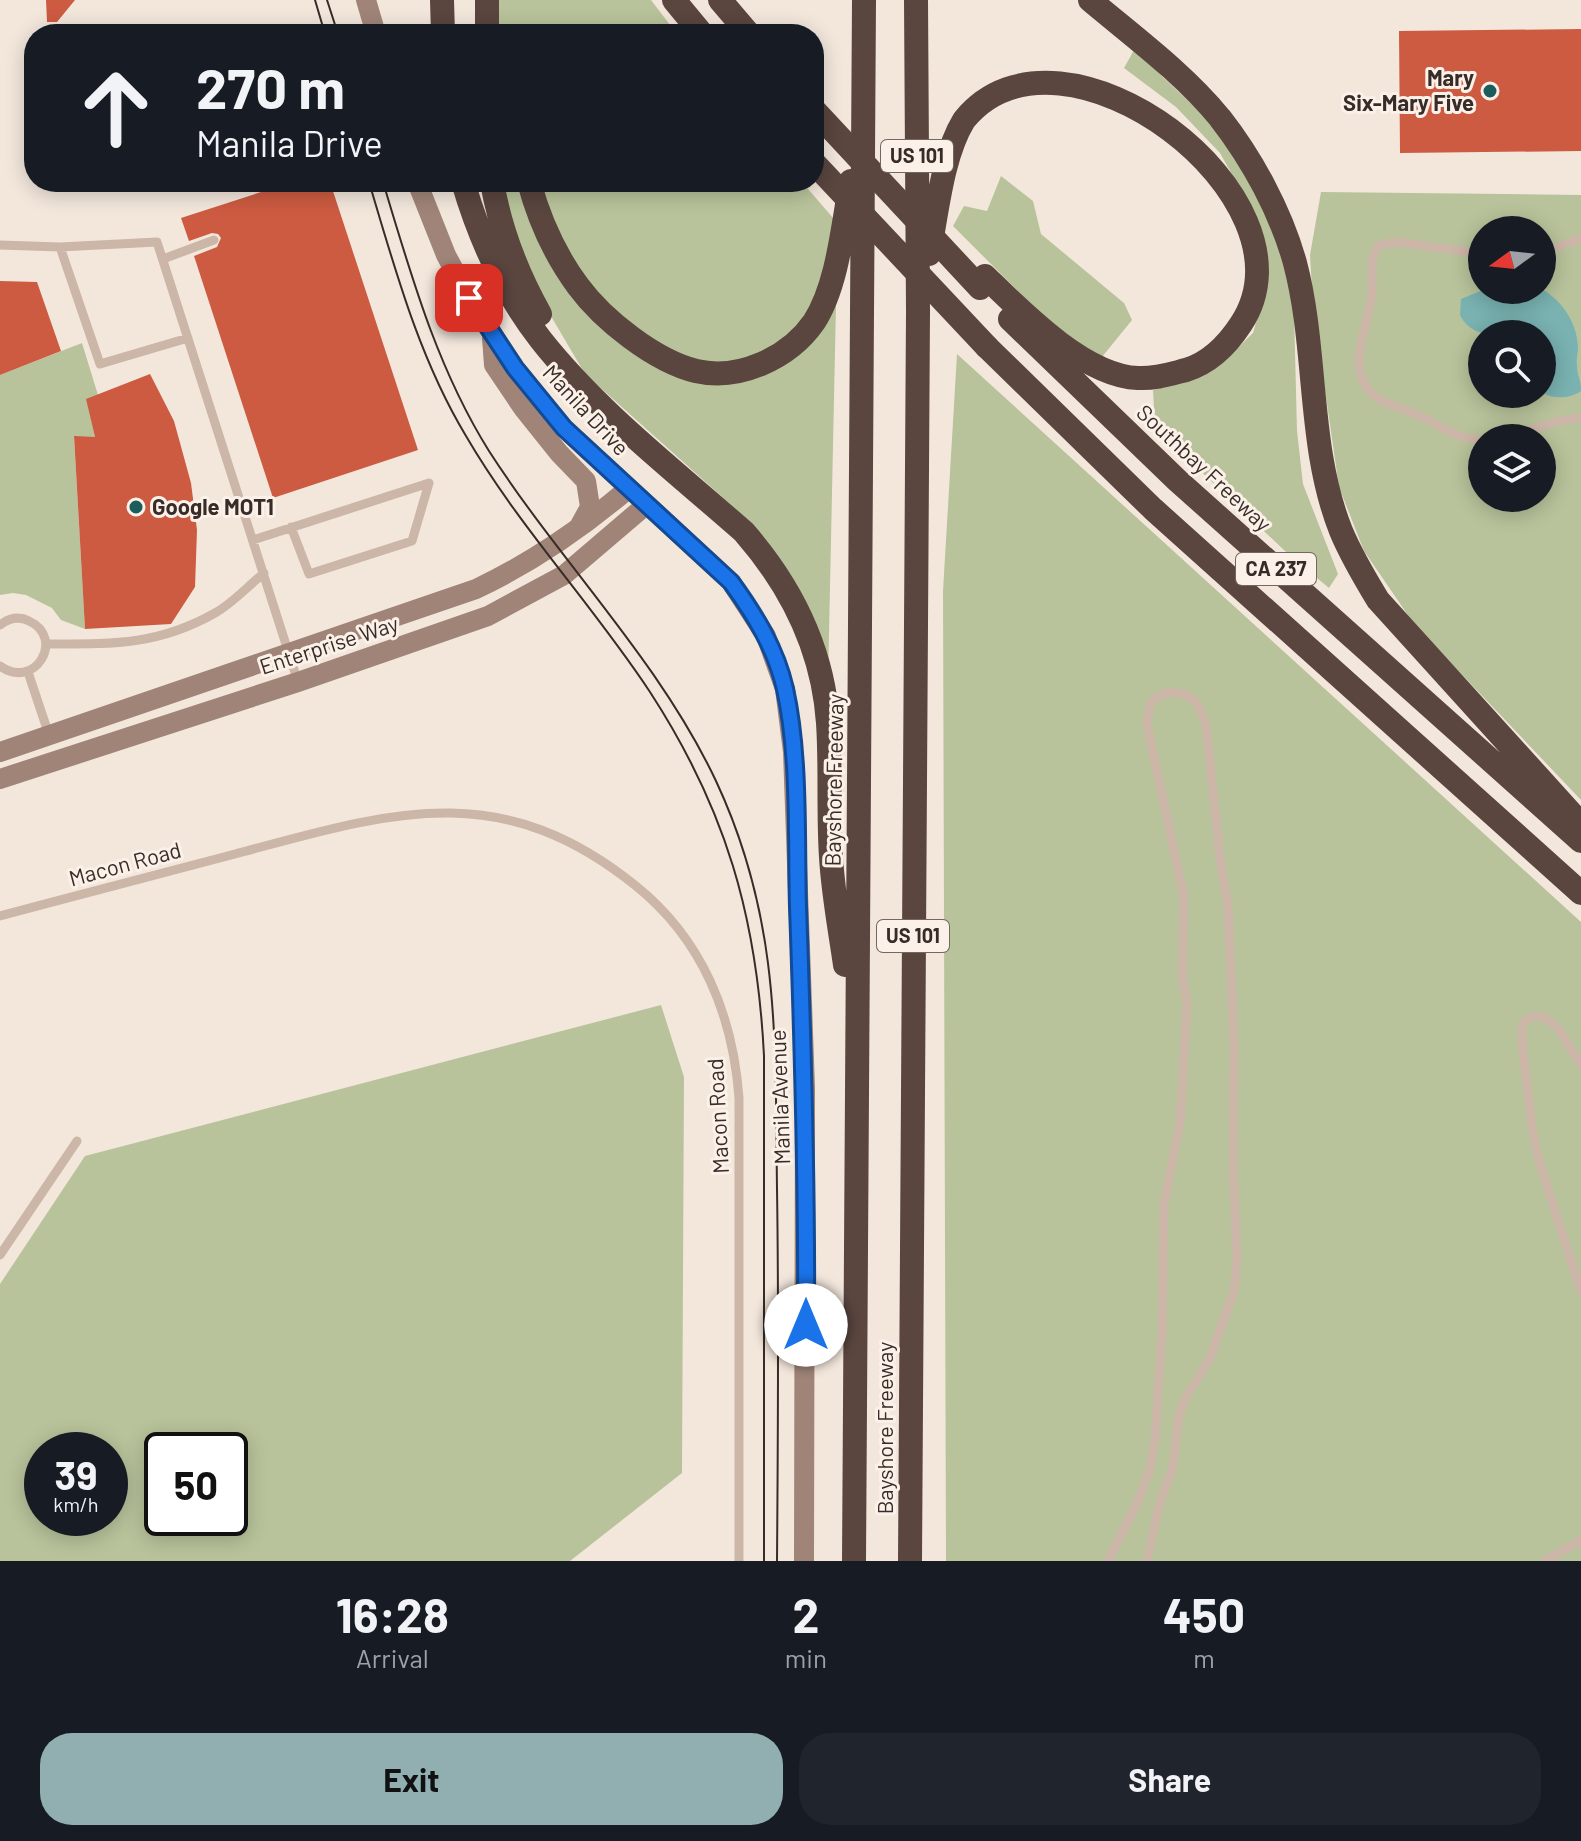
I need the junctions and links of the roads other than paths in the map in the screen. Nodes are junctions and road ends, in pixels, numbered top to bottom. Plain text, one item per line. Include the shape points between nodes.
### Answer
1 (366, 0) edge
2 (442, 0) edge
3 (487, 0) edge
4 (674, 0) edge
5 (720, 0) edge
6 (864, 0) edge
7 (916, 0) edge
8 (1090, 0) edge
9 (373, 24) edge
10 (443, 24) edge
11 (487, 24) edge
12 (694, 24) edge
13 (740, 24) edge
14 (864, 115) junction
15 (824, 121) edge
16 (824, 174) edge
17 (421, 192) edge
18 (467, 192) edge
19 (494, 192) edge
20 (532, 192) edge
21 (1581, 238) edge
22 (214, 240) dead end
23 (0, 245) edge
24 (60, 247) junction
25 (1556, 248) edge
26 (1468, 252) edge
27 (163, 259) junction
28 (982, 282) junction
29 (918, 312) junction
30 (491, 334) junction
31 (188, 338) junction
32 (582, 387) junction
33 (1581, 418) edge
34 (1551, 424) edge
35 (1468, 439) edge
36 (628, 489) junction
37 (646, 505) junction
38 (291, 527) junction
39 (579, 527) junction
40 (253, 540) junction
41 (264, 573) junction
42 (0, 625) edge
43 (766, 636) joint
44 (46, 644) junction
45 (289, 653) junction
46 (0, 666) edge
47 (28, 672) junction
48 (298, 682) junction
49 (49, 735) junction
50 (0, 752) edge
51 (0, 779) edge
52 (1581, 824) edge
53 (1581, 841) edge
54 (1581, 893) edge
55 (0, 916) edge
56 (856, 1050) junction
57 (1581, 1065) edge
58 (77, 1141) dead end
59 (0, 1255) edge
60 (1581, 1292) edge
61 (1581, 1540) edge
62 (739, 1561) edge
63 (804, 1561) edge
64 (854, 1561) edge
65 (910, 1561) edge
66 (1108, 1561) edge
67 (1147, 1561) edge
68 (1545, 1561) edge

1 - 9 street
2 - 10 highway
3 - 11 highway
4 - 12 highway
5 - 13 highway
6 - 14 highway, Bayshore Freeway / US 101
7 - 29 highway, Bayshore Freeway / US 101
8 - 52 highway via 1177,74 1219,118 1275,210 1304,309 1330,497 1358,568 1378,600
14 - 20 highway via 835,263 814,321 781,354 741,371 696,371 639,343 609,318 557,254
14 - 56 highway, Bayshore Freeway / US 101
15 - 28 highway, Southbay Freeway / CA 237, bridge
16 - 54 highway, CA 237, bridge via 1071,432
17 - 30 street, Manila Drive via 446,255
18 - 32 highway via 514,301
19 - 32 highway via 514,261
21 - 25 lane
22 - 27 lane
23 - 24 lane
24 - 27 lane via 157,242
24 - 31 lane via 100,364
26 - 35 lane via 1398,242 1380,245 1374,254 1358,359 1365,385 1375,396
27 - 31 lane
28 - 29 highway via 1079,355 1108,371 1137,378 1191,368 1215,354 1247,315 1258,266 1253,236 1222,171 1174,118 1091,70 1041,67 1000,83 963,121 945,177
28 - 53 highway, Southbay Freeway / CA 237 via 1178,481
29 - 65 highway, Bayshore Freeway / US 101
30 - 36 street, Manila Drive via 564,428
30 - 39 street via 494,365 586,481 590,507
31 - 40 lane
32 - 56 highway via 744,532 782,580 807,629 818,659 828,722 831,859
33 - 34 lane
36 - 37 street, Manila Drive
36 - 39 street, Enterprise Way
37 - 43 street, Manila Drive via 731,582
37 - 48 street, Enterprise Way via 574,568 513,604
38 - 38 lane via 374,501 429,483 412,541 309,574
38 - 40 lane
39 - 45 street, Enterprise Way via 476,589
40 - 41 lane
41 - 44 lane via 216,612 153,639
41 - 45 lane
42 - 44 lane via 14,618 33,622
43 - 63 street, Manila Avenue via 785,689 793,752 806,1162
44 - 47 lane via 41,661
45 - 48 lane
45 - 49 street, Enterprise Way
46 - 47 lane
47 - 49 lane
48 - 51 street, Enterprise Way
49 - 50 street, Enterprise Way
55 - 62 lane, Macon Road via 348,824 431,812 491,817 549,834 590,853 652,899 701,961 722,1007 736,1063
56 - 64 highway, Bayshore Freeway / US 101
57 - 60 lane via 1558,1028 1545,1018 1535,1016 1522,1025 1539,1161
58 - 59 lane
61 - 68 lane
66 - 67 lane via 1138,1501 1155,1439 1164,1204 1180,1122 1187,1003 1182,974 1184,897 1147,725 1150,704 1169,692 1198,705 1206,725 1228,905 1237,1260 1234,1291 1210,1358 1179,1416 1173,1467

